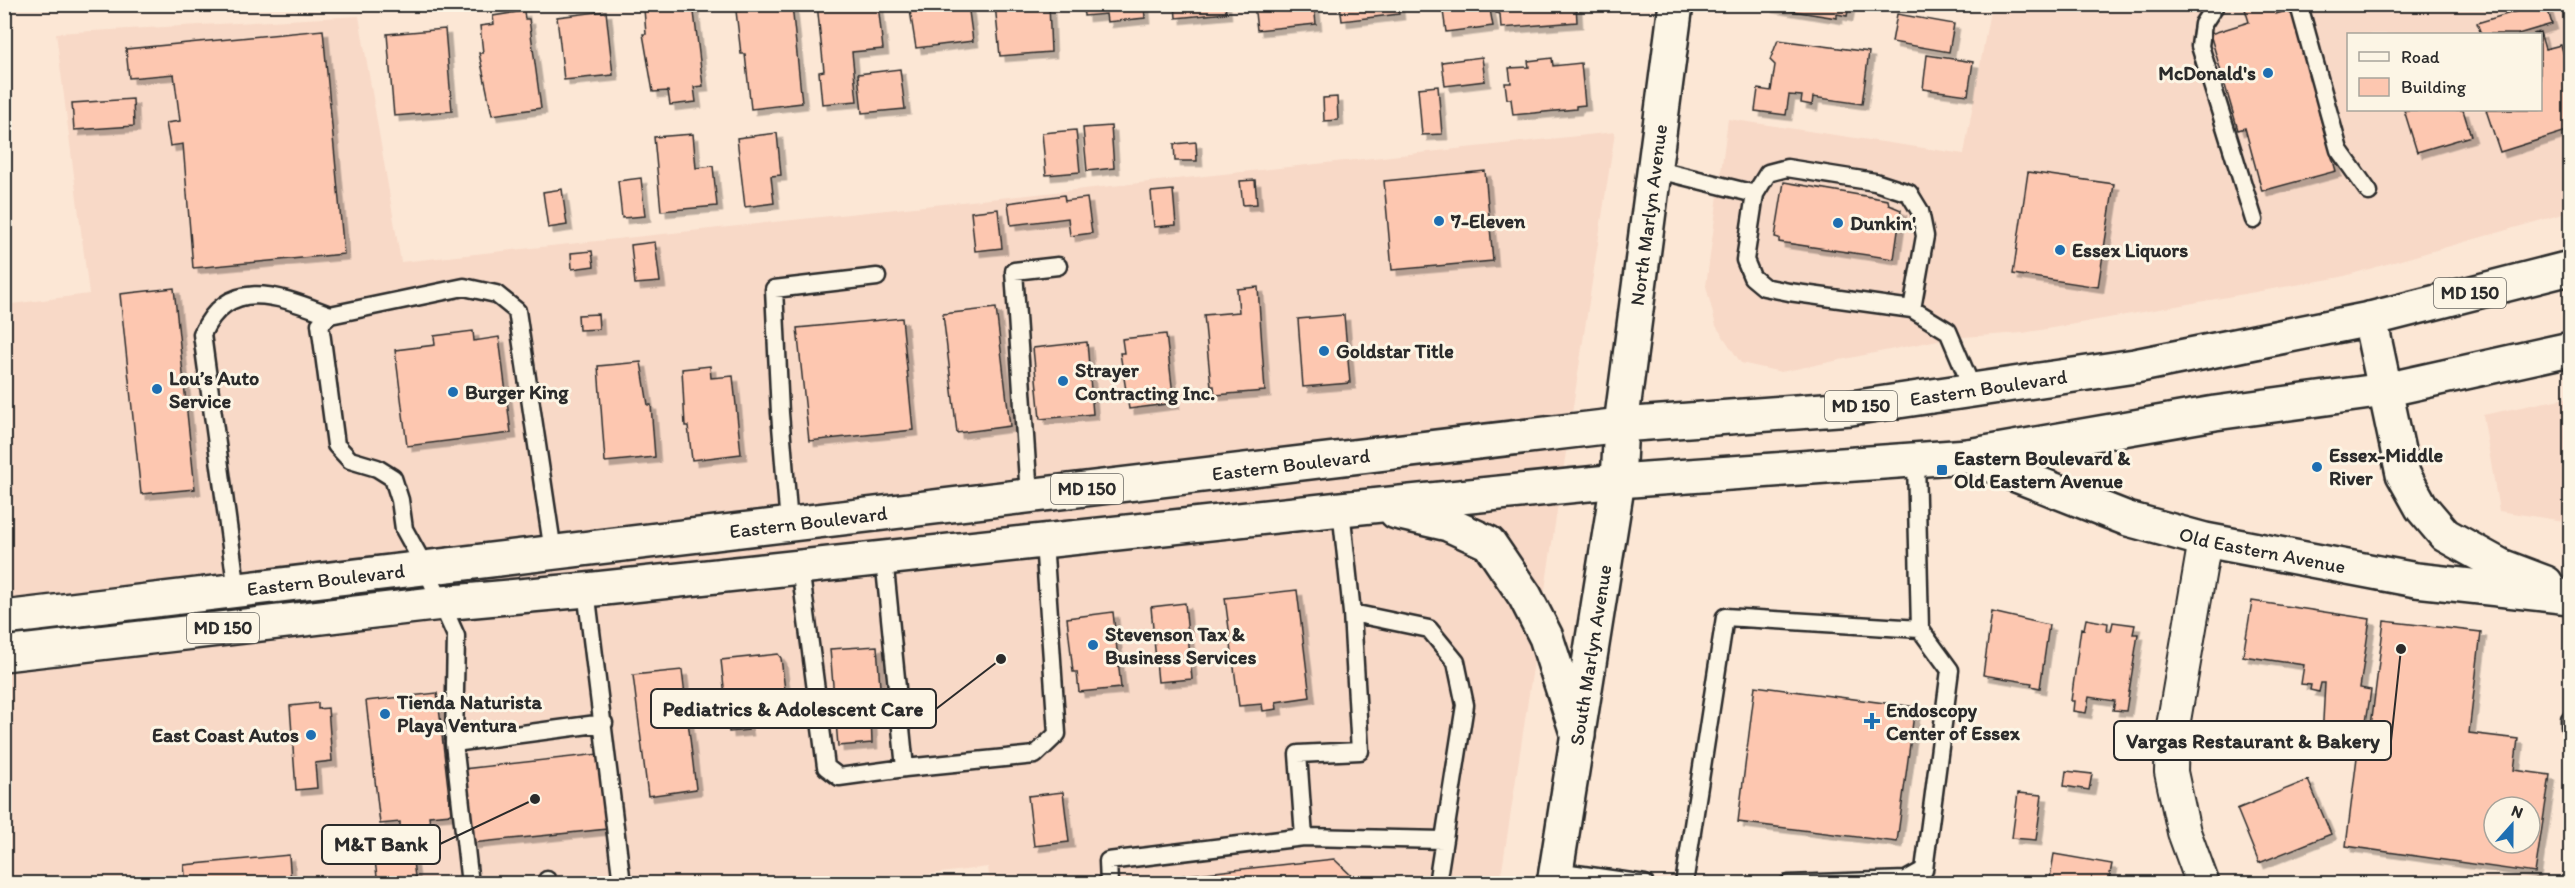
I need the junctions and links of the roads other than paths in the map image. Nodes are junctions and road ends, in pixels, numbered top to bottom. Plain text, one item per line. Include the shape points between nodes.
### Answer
1 (1676, 4) edge
2 (2216, 4) edge
3 (2294, 4) edge
4 (1654, 170) junction
5 (2369, 192) dead end
6 (1755, 194) junction
7 (2254, 220) dead end
8 (1058, 266) dead end
9 (2571, 268) edge
10 (877, 277) dead end
11 (1912, 309) junction
12 (330, 315) junction
13 (2370, 319) junction
14 (2571, 349) edge
15 (1973, 390) junction
16 (2385, 390) junction
17 (1621, 425) junction
18 (1968, 456) junction
19 (1916, 460) junction
20 (1618, 481) junction
21 (1029, 496) junction
22 (1355, 507) junction
23 (789, 524) junction
24 (2205, 540) junction
25 (1044, 541) junction
26 (553, 552) junction
27 (884, 558) junction
28 (800, 567) junction
29 (426, 569) junction
30 (586, 590) junction
31 (237, 591) junction
32 (2571, 592) edge
33 (2571, 597) edge
34 (442, 603) junction
35 (1352, 613) junction
36 (4, 618) edge
37 (1920, 628) junction
38 (4, 654) edge
39 (2571, 719) edge
40 (604, 723) junction
41 (2571, 727) edge
42 (1578, 736) junction
43 (454, 743) junction
44 (906, 768) junction
45 (1304, 837) junction
46 (1444, 840) junction
47 (1555, 877) edge
48 (470, 884) edge
49 (622, 884) edge
50 (1109, 884) edge
51 (1437, 884) edge
52 (1645, 884) edge
53 (1684, 884) edge
54 (1788, 884) edge
55 (2203, 884) edge

1 - 4 main road, North Marlyn Avenue
2 - 7 lane via 2203,24 2200,46
3 - 5 lane via 2300,9 2339,150
4 - 6 lane
4 - 17 main road, North Marlyn Avenue
6 - 11 lane via 1745,260 1752,277 1764,287
6 - 11 lane via 1768,173 1787,168 1875,182 1909,193 1920,211 1925,236
8 - 21 lane via 1014,271
9 - 13 main road, Eastern Boulevard / MD 150
10 - 23 lane via 774,289
11 - 15 lane via 1948,331
12 - 26 lane via 464,287 496,294 517,311
12 - 29 lane via 320,324 336,445 350,460 393,478 404,529
12 - 31 lane via 284,298 252,294 225,302 202,334
13 - 15 main road, Eastern Boulevard / MD 150 via 2135,366
13 - 16 main road
14 - 16 main road, Eastern Boulevard / MD 150
15 - 17 main road, Eastern Boulevard / MD 150 via 1851,408
16 - 18 main road, Eastern Boulevard / MD 150 via 2215,412
16 - 32 main road via 2403,474 2422,508 2445,534 2501,566
17 - 20 main road, South Marlyn Avenue
17 - 21 main road, Eastern Boulevard / MD 150
18 - 19 main road, Eastern Boulevard / MD 150
18 - 24 main road, Old Eastern Avenue via 2128,519
19 - 20 main road, Eastern Boulevard / MD 150
19 - 37 lane
20 - 22 main road, Eastern Boulevard / MD 150
20 - 42 main road, South Marlyn Avenue
21 - 23 main road, Eastern Boulevard / MD 150
22 - 25 main road, Eastern Boulevard / MD 150
22 - 35 lane
22 - 42 main road via 1448,524 1489,543 1525,596 1546,637
23 - 26 main road, Eastern Boulevard / MD 150
24 - 33 main road, Old Eastern Avenue via 2416,580
24 - 55 street via 2172,732 2171,772 2184,832
25 - 27 main road, Eastern Boulevard / MD 150
25 - 44 lane via 1057,734 1035,755
26 - 29 main road, Eastern Boulevard / MD 150
27 - 28 main road, Eastern Boulevard / MD 150
27 - 44 lane
28 - 30 main road, Eastern Boulevard / MD 150
28 - 44 lane via 826,767 839,777
29 - 31 main road, Eastern Boulevard / MD 150
29 - 34 lane
30 - 34 main road, Eastern Boulevard / MD 150
30 - 40 lane
31 - 36 main road, Eastern Boulevard / MD 150
34 - 38 main road, Eastern Boulevard / MD 150
34 - 43 lane via 456,636
35 - 45 lane via 1360,751 1298,754
35 - 46 lane via 1429,629 1456,662 1465,705
37 - 53 lane via 1725,617
37 - 54 lane via 1950,670 1924,870 1906,880
39 - 41 lane
40 - 43 lane
40 - 49 lane
42 - 47 main road, South Marlyn Avenue
43 - 48 lane
45 - 46 lane
45 - 50 lane via 1108,861
46 - 51 lane
47 - 52 lane

